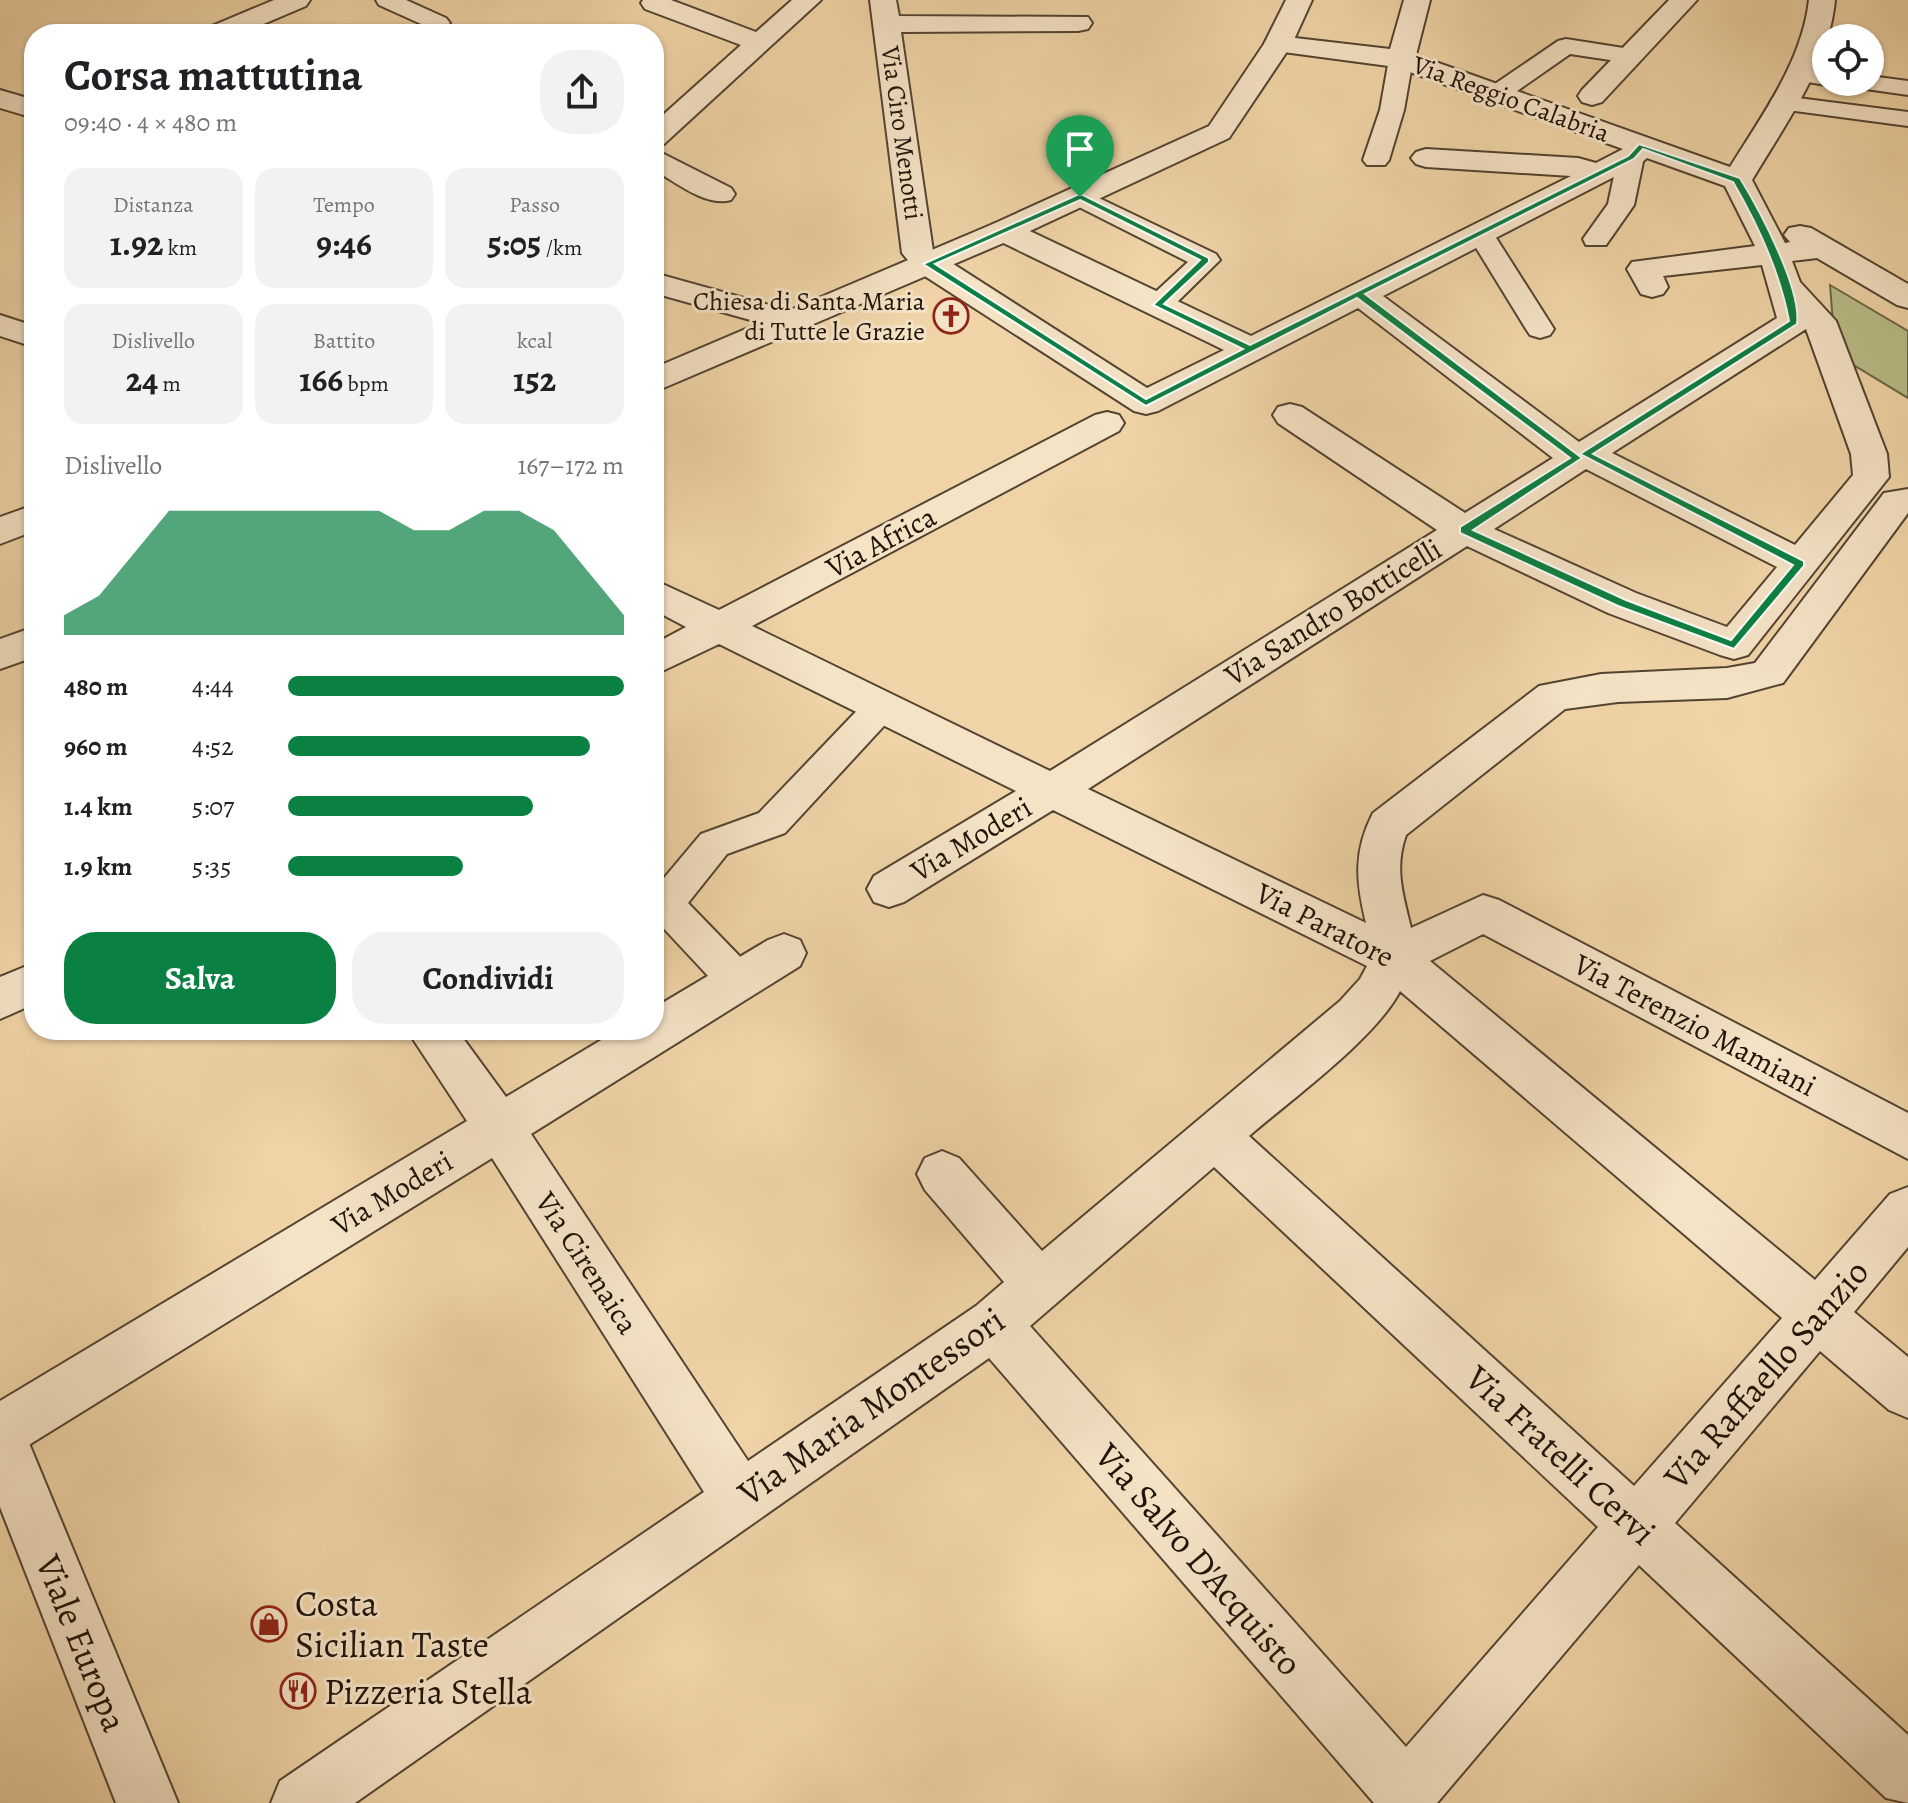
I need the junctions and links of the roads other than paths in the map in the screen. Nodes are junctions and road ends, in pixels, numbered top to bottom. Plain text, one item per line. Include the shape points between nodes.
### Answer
1 (297, 0) edge
2 (387, 0) edge
3 (808, 0) edge
4 (1299, 0) edge
5 (1417, 0) edge
6 (1684, 0) edge
7 (1822, 0) edge
8 (654, 3) dead end
9 (247, 10) edge
10 (885, 12) edge
11 (438, 23) dead end
12 (1078, 23) dead end
13 (230, 24) edge
14 (1821, 24) edge
15 (758, 42) junction
16 (1278, 44) junction
17 (1630, 56) junction
18 (1401, 59) junction
19 (1812, 76) edge
20 (1884, 85) edge
21 (1908, 88) edge
22 (1498, 93) junction
23 (1592, 96) dead end
24 (0, 99) edge
25 (1782, 103) junction
26 (24, 106) edge
27 (1908, 119) edge
28 (664, 129) edge
29 (1636, 152) junction
30 (1426, 158) dead end
31 (1376, 160) dead end
32 (664, 163) edge
33 (1597, 174) junction
34 (720, 194) dead end
35 (1745, 194) junction
36 (1080, 197) junction
37 (1004, 231) junction
38 (1480, 233) junction
39 (1596, 239) dead end
40 (1823, 248) junction
41 (1773, 255) junction
42 (928, 264) junction
43 (664, 286) edge
44 (1652, 287) dead end
45 (1788, 288) junction
46 (1358, 293) junction
47 (1908, 298) edge
48 (1158, 305) junction
49 (793, 322) junction
50 (0, 325) edge
51 (1540, 329) dead end
52 (24, 333) edge
53 (1250, 349) junction
54 (664, 377) edge
55 (1290, 415) dead end
56 (1107, 423) dead end
57 (1581, 456) junction
58 (1908, 501) edge
59 (24, 521) edge
60 (1464, 530) junction
61 (0, 531) edge
62 (1800, 563) junction
63 (664, 598) edge
64 (719, 627) junction
65 (24, 645) edge
66 (0, 655) edge
67 (664, 656) edge
68 (882, 706) junction
69 (1054, 789) junction
70 (889, 889) dead end
71 (784, 953) dead end
72 (1394, 958) junction
73 (738, 981) junction
74 (24, 987) edge
75 (0, 999) edge
76 (664, 1026) edge
77 (437, 1040) edge
78 (641, 1040) edge
79 (499, 1127) junction
80 (1213, 1135) junction
81 (1908, 1137) edge
82 (942, 1174) dead end
83 (1908, 1210) edge
84 (1039, 1285) junction
85 (1818, 1314) junction
86 (994, 1324) junction
87 (1908, 1391) edge
88 (0, 1435) edge
89 (740, 1498) junction
90 (1635, 1525) junction
91 (1908, 1776) edge
92 (1406, 1793) joint
93 (147, 1803) edge
94 (302, 1803) edge

1 - 9 street
2 - 11 street
3 - 15 street
4 - 16 street
5 - 18 street
6 - 17 street
7 - 14 street
8 - 15 street
9 - 13 street
10 - 12 street
10 - 42 street, Via Ciro Menotti via 918,253
15 - 28 street
16 - 18 street, Via Reggio Calabria
16 - 36 street via 1219,132
17 - 22 street via 1566,46
17 - 23 street
18 - 22 street, Via Reggio Calabria
18 - 31 street
19 - 25 street
20 - 21 street
22 - 29 street, Via Reggio Calabria
24 - 26 street
25 - 27 street
25 - 35 street
29 - 33 street
29 - 35 street, Via Reggio Calabria
29 - 39 street via 1621,205
30 - 33 street via 1578,167
32 - 34 street
33 - 38 street
35 - 40 street, Via Reggio Calabria
35 - 41 street, Via Sandro Botticelli
36 - 37 street
36 - 48 street via 1206,260
37 - 42 street
37 - 48 street
38 - 46 street
38 - 51 street
40 - 41 street
40 - 47 street, Via Reggio Calabria
41 - 44 street via 1643,269
41 - 45 street, Via Sandro Botticelli
42 - 49 street
42 - 53 street via 1146,403
43 - 49 street
45 - 57 street, Via Sandro Botticelli via 1794,322
45 - 62 street via 1820,321 1869,454 1871,477
46 - 53 street
46 - 57 street
48 - 53 street
49 - 54 street
50 - 52 street
55 - 60 street
56 - 64 street, Via Africa
57 - 60 street, Via Sandro Botticelli
57 - 62 street
58 - 72 street via 1897,502 1769,673 1727,684 1585,689 1553,697 1388,825 1376,852 1376,886 1392,930
59 - 61 street
60 - 62 street via 1622,603 1734,645
60 - 69 street, Via Sandro Botticelli
63 - 64 street, Via Paratore
64 - 67 street, Via Africa
64 - 68 street, Via Paratore
65 - 66 street
68 - 69 street, Via Paratore
68 - 73 street via 772,823 714,844 665,904
69 - 70 street, Via Moderi
69 - 72 street, Via Paratore
71 - 73 street, Via Moderi
72 - 80 street, Via Maria Montessori via 1376,993 1356,1015
72 - 81 street, Via Terenzio Mamiani via 1483,913
72 - 85 street, Via Paratore
73 - 76 street, Via Moderi
74 - 75 street
77 - 79 street, Via Cirenaica
78 - 79 street, Via Moderi
79 - 88 street, Via Moderi
79 - 89 street, Via Cirenaica
80 - 84 street, Via Maria Montessori
80 - 90 street, Via Fratelli Cervi
82 - 84 street
83 - 85 street, Via Raffaello Sanzio
84 - 86 street, Via Maria Montessori
85 - 87 street, Via Paratore
85 - 90 street, Via Raffaello Sanzio
86 - 89 street, Via Maria Montessori
86 - 92 street, Via Salvo D'Acquisto
88 - 93 street, Viale Europa
89 - 94 street, Via Maria Montessori
90 - 91 street, Via Fratelli Cervi
90 - 92 street, Via Raffaello Sanzio

